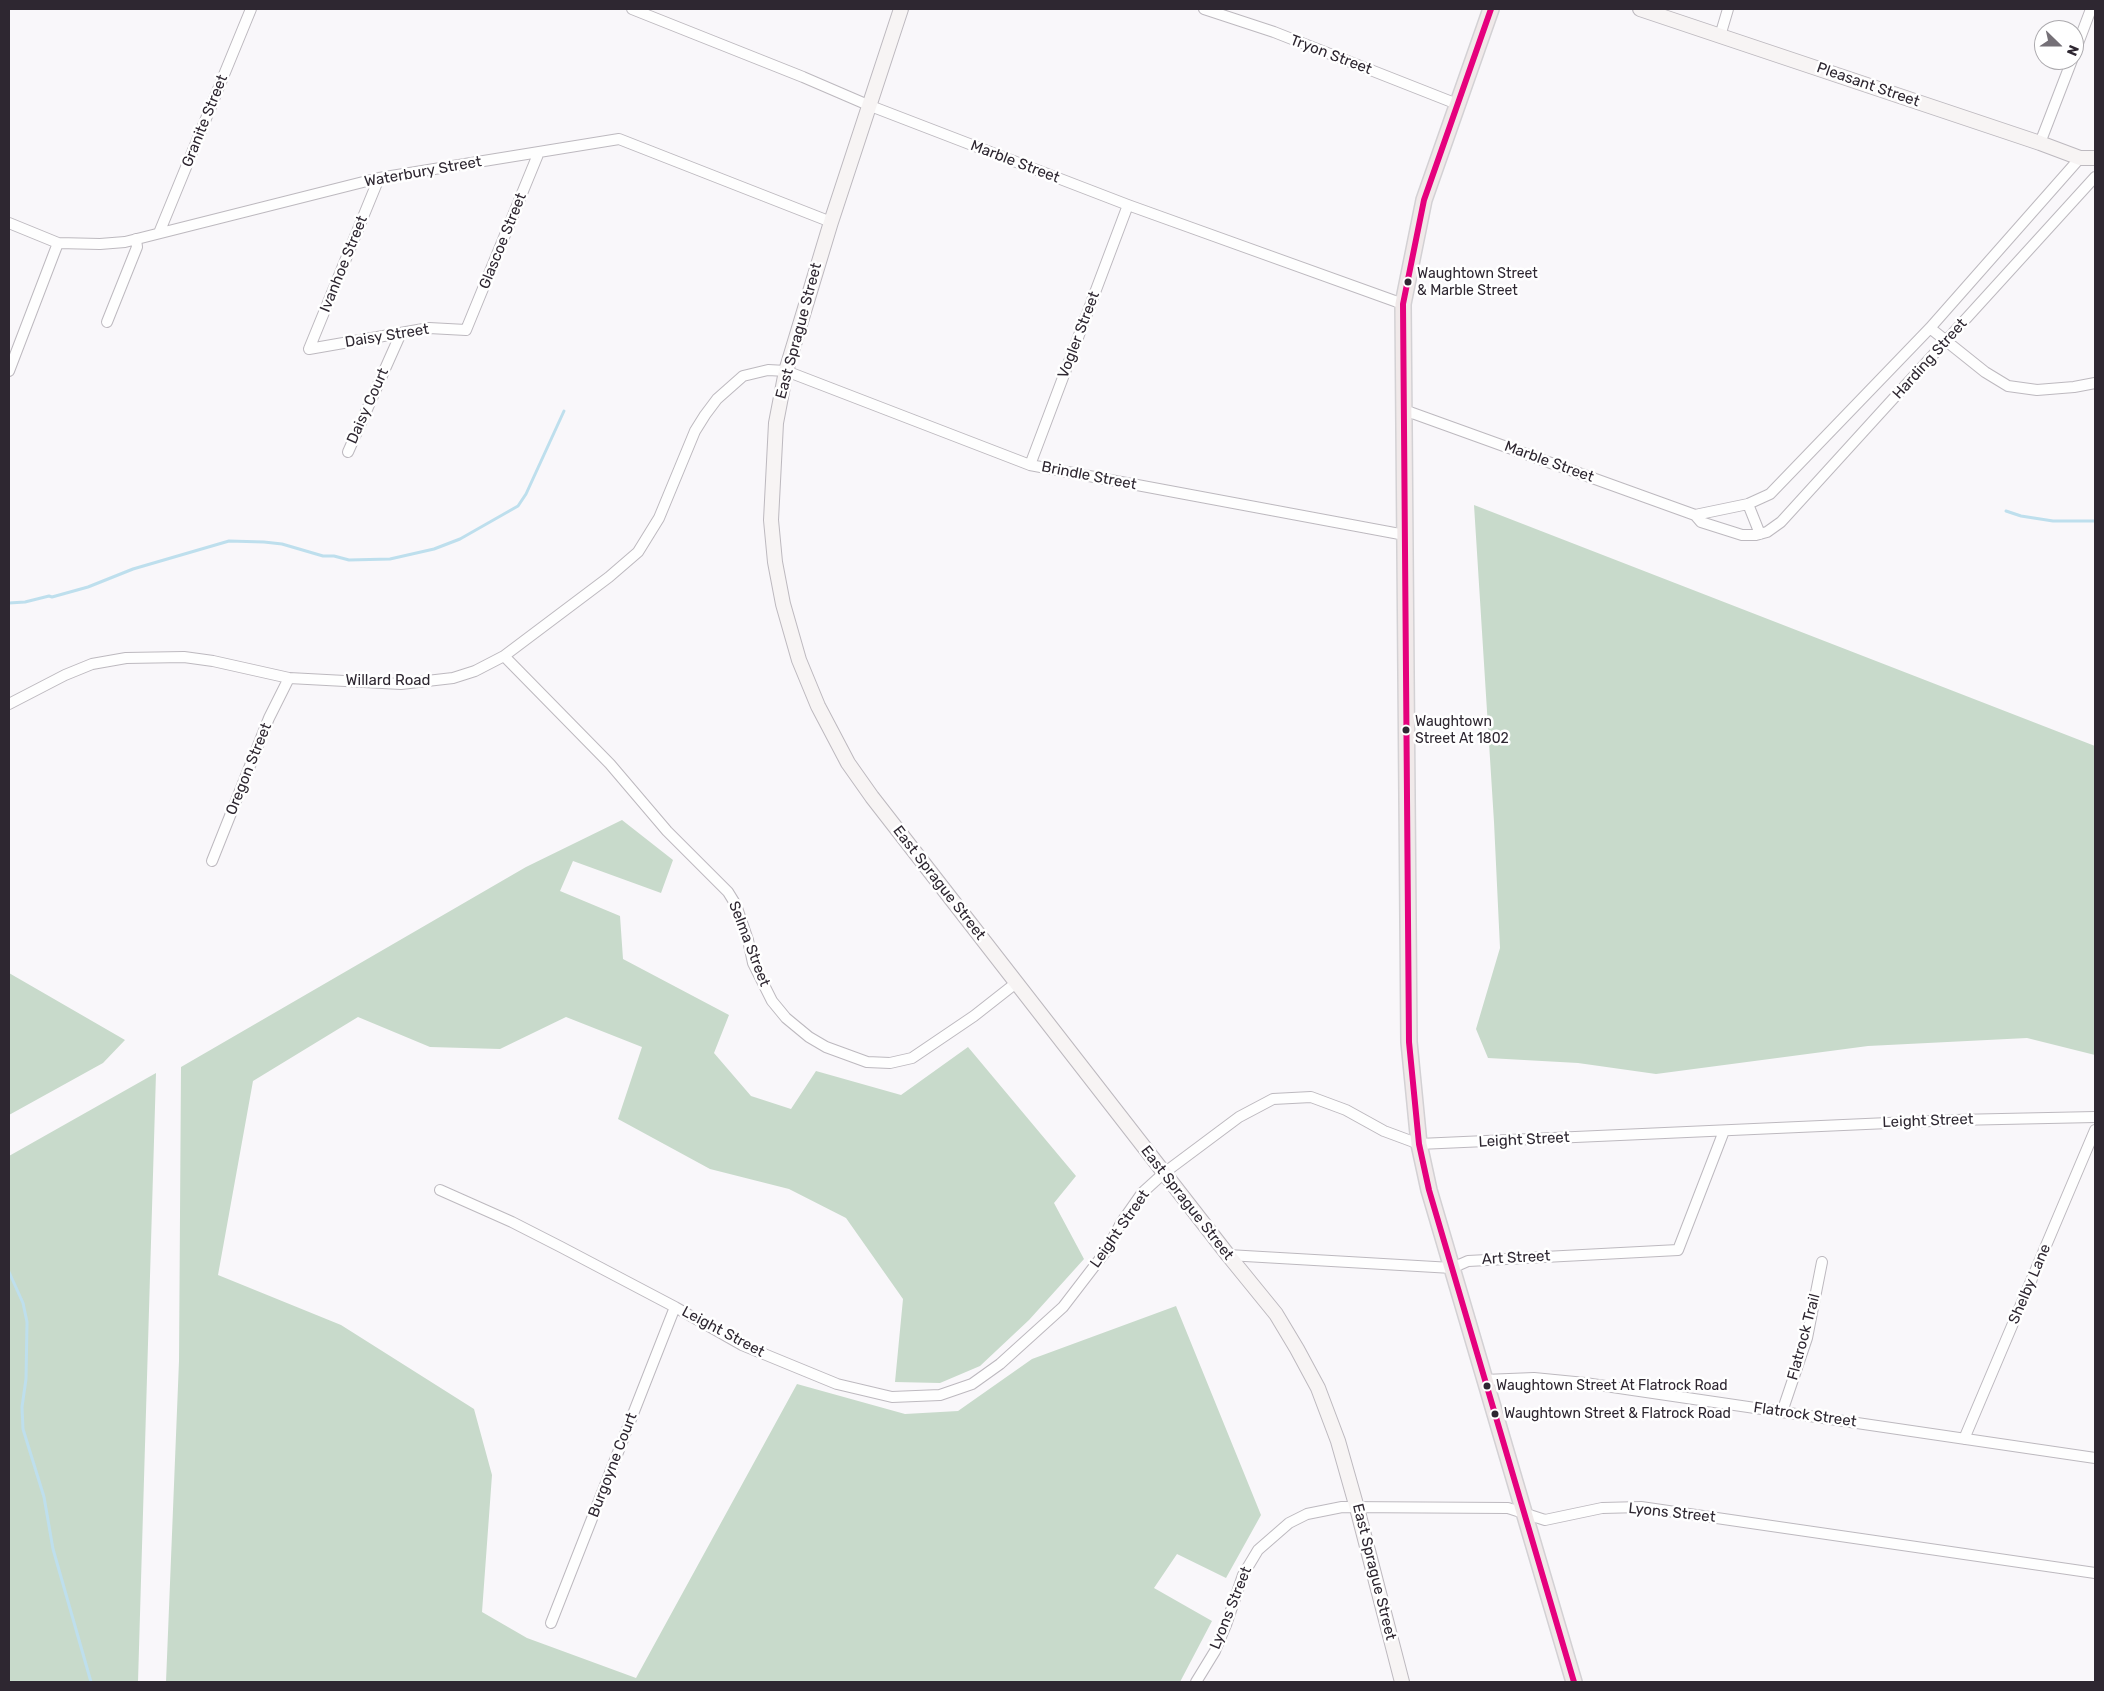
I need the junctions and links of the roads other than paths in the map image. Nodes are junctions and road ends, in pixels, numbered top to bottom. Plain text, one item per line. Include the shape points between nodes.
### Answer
1 (251, 9) edge
2 (632, 9) edge
3 (901, 9) edge
4 (1204, 9) edge
5 (1491, 9) edge
6 (1640, 9) edge
7 (1728, 9) edge
8 (2091, 9) edge
9 (2084, 28) edge
10 (1720, 36) junction
11 (2068, 70) edge
12 (1458, 104) junction
13 (868, 105) junction
14 (2040, 143) junction
15 (539, 152) junction
16 (2080, 158) junction
17 (2095, 158) edge
18 (2095, 177) edge
19 (379, 178) junction
20 (1128, 205) junction
21 (831, 222) junction
22 (9, 223) edge
23 (159, 232) junction
24 (136, 239) junction
25 (58, 243) junction
26 (1403, 304) junction
27 (107, 322) dead end
28 (1930, 328) junction
29 (466, 330) joint
30 (401, 333) junction
31 (1946, 341) junction
32 (309, 349) joint
33 (786, 370) junction
34 (9, 371) edge
35 (2095, 382) edge
36 (1404, 410) junction
37 (348, 452) dead end
38 (1030, 465) junction
39 (1748, 504) junction
40 (1695, 515) junction
41 (1760, 534) junction
42 (1405, 535) junction
43 (504, 656) junction
44 (289, 678) junction
45 (9, 704) edge
46 (212, 861) dead end
47 (1016, 983) junction
48 (2095, 1117) edge
49 (1724, 1130) junction
50 (2095, 1130) edge
51 (1419, 1144) junction
52 (1164, 1173) junction
53 (440, 1190) dead end
54 (1228, 1255) junction
55 (1822, 1262) dead end
56 (1452, 1268) junction
57 (675, 1307) junction
58 (1484, 1380) junction
59 (1782, 1412) junction
60 (1964, 1439) junction
61 (2095, 1458) edge
62 (1357, 1508) junction
63 (1524, 1513) junction
64 (2095, 1573) edge
65 (551, 1624) dead end
66 (1196, 1682) edge
67 (1402, 1682) edge
68 (1574, 1682) edge

1 - 23 street, Granite Street
2 - 13 street, Marble Street
3 - 13 street, East Sprague Street
4 - 12 street, Tryon Street via 1274,32
5 - 12 main road
6 - 10 street, Pleasant Street
7 - 10 street
8 - 9 street
10 - 14 street, Pleasant Street
11 - 14 street
12 - 26 main road via 1424,200
13 - 20 street, Marble Street
13 - 21 street, East Sprague Street
14 - 16 street, Pleasant Street
15 - 19 street, Waterbury Street
15 - 21 street, Waterbury Street via 619,139
15 - 29 street, Glascoe Street
16 - 17 street, Pleasant Street
16 - 28 street, Harding Street
18 - 31 street, Harding Street
19 - 23 street, Waterbury Street
19 - 32 street, Ivanhoe Street
20 - 26 street, Marble Street
20 - 38 street, Vogler Street
21 - 33 street, East Sprague Street
22 - 25 street, Waterbury Street
23 - 24 street, Waterbury Street
24 - 25 street, Waterbury Street via 100,244
24 - 27 street via 137,247
25 - 34 street
26 - 36 main road
28 - 31 street
28 - 39 street, Harding Street via 1770,494
29 - 30 street, Daisy Street via 429,328
30 - 32 street, Daisy Street
30 - 37 street, Daisy Court
31 - 35 street via 1998,382 2008,386 2037,390
31 - 41 street, Harding Street via 1781,522
33 - 38 street, Brindle Street
33 - 43 street, Willard Road via 743,376 717,399 695,432 659,518 638,552 609,578
33 - 47 street, East Sprague Street via 776,423 772,520 783,604 805,676 853,770
36 - 40 street, Marble Street
36 - 42 main road
38 - 42 street, Brindle Street
39 - 40 street
39 - 41 street
40 - 41 street, Marble Street via 1701,522 1742,535
42 - 51 main road via 1409,1042
43 - 44 street, Willard Road via 476,672 426,683
43 - 47 street, Selma Street via 610,764 667,831 728,892 736,905 753,963 768,994 786,1018 809,1037 867,1062 890,1063 912,1058
44 - 45 street, Willard Road via 184,657 126,658 92,664
44 - 46 street, Oregon Street via 269,718
47 - 52 street, East Sprague Street
48 - 49 street, Leight Street
49 - 51 street, Leight Street
49 - 56 street, Art Street via 1678,1250 1468,1260
50 - 60 street, Shelby Lane
51 - 52 street, Leight Street via 1311,1097 1273,1099 1239,1117
51 - 56 main road
52 - 54 street, East Sprague Street
52 - 57 street, Leight Street via 1142,1194 1121,1223 1106,1252 1064,1307 1000,1364 972,1384 940,1396 892,1397 837,1384 742,1345
53 - 57 street, Leight Street via 512,1222
54 - 56 street, Art Street
54 - 62 street, East Sprague Street via 1276,1314 1318,1388 1338,1441
55 - 59 street, Flatrock Trail via 1807,1338
56 - 58 main road
57 - 65 street, Burgoyne Court
58 - 59 street, Flatrock Street via 1534,1378 1585,1383
58 - 63 main road
59 - 60 street, Flatrock Street
60 - 61 street, Flatrock Street
62 - 63 street, Lyons Street via 1508,1508
62 - 66 street, Lyons Street via 1342,1507 1308,1514 1283,1527 1258,1550 1243,1576 1215,1651
62 - 67 street, East Sprague Street
63 - 64 street, Lyons Street via 1544,1520 1602,1508 1641,1507
63 - 68 main road

